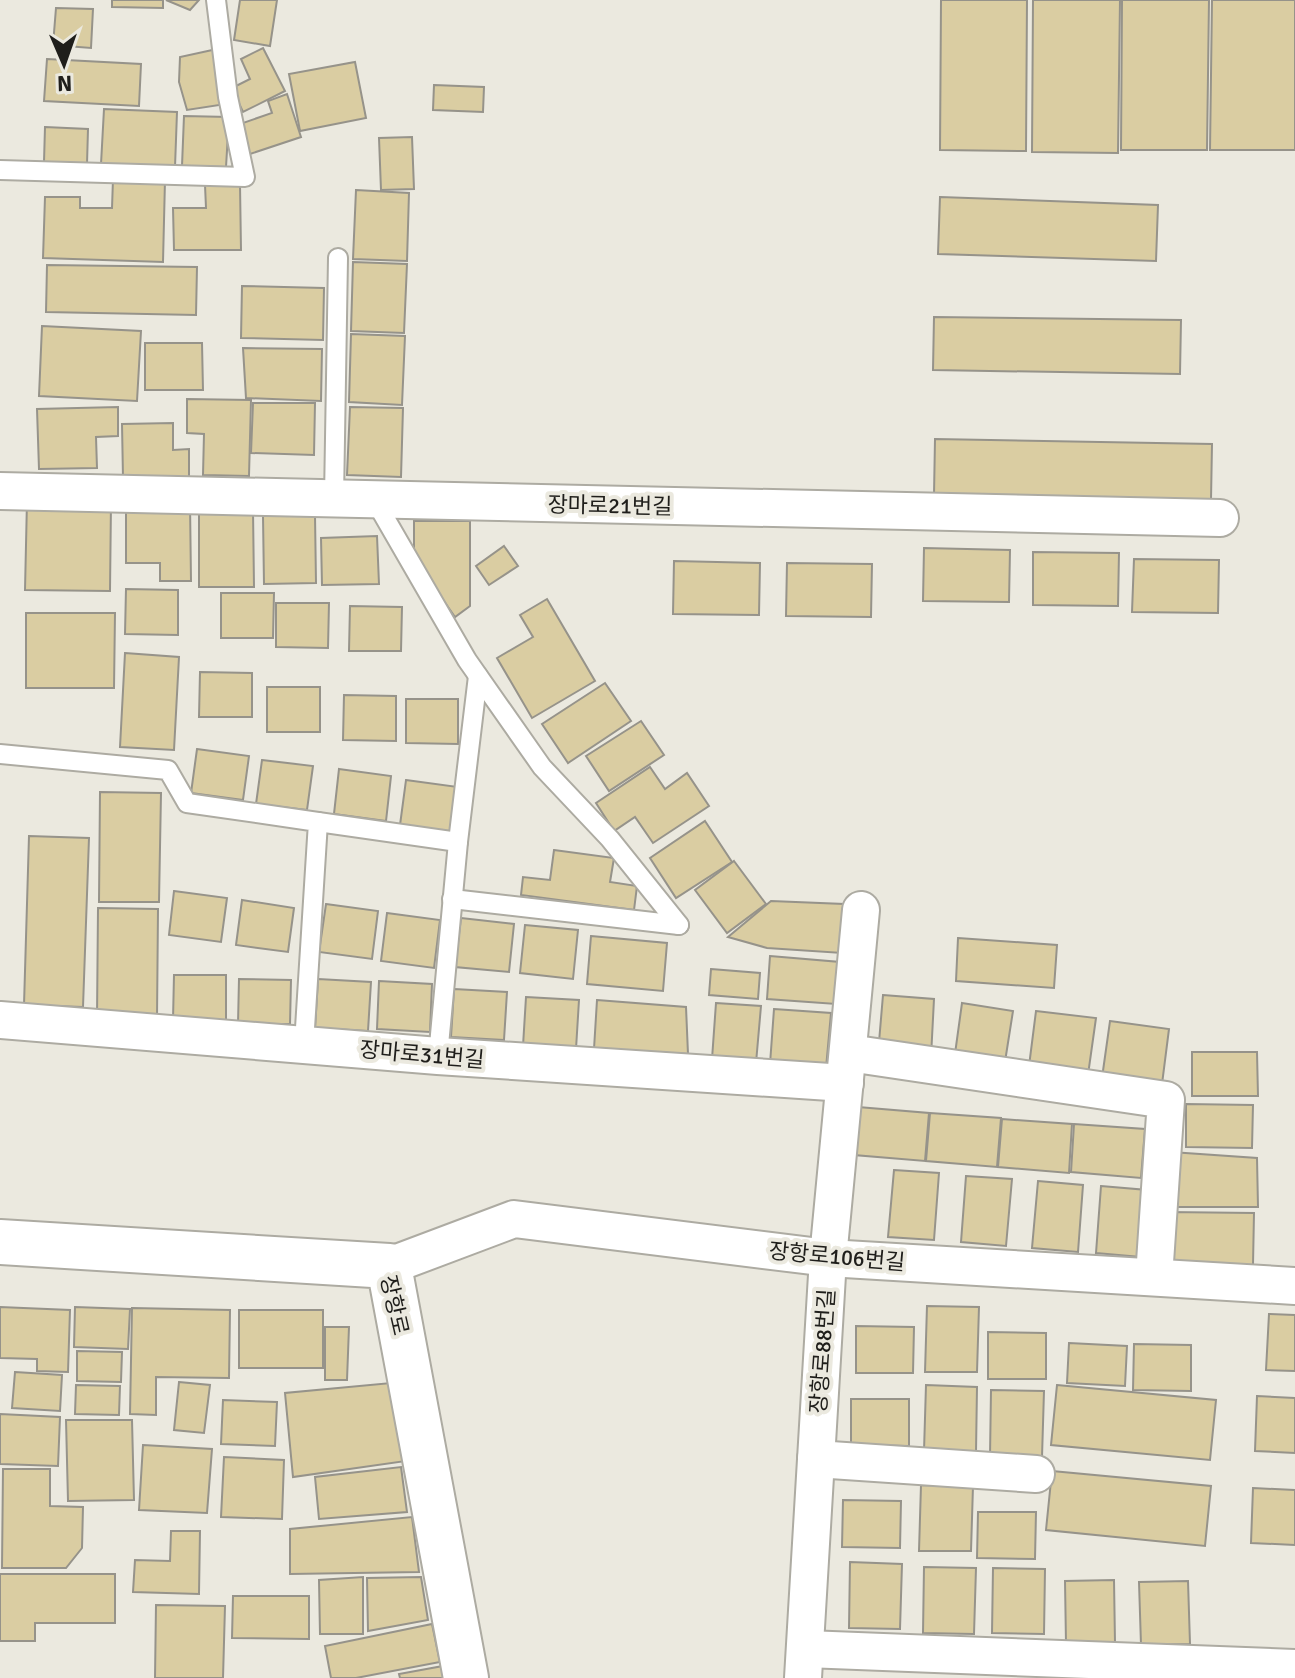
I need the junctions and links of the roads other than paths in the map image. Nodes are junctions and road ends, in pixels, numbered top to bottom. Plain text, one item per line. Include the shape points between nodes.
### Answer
1 (216, 0) edge
2 (0, 170) edge
3 (338, 258) dead end
4 (0, 491) edge
5 (334, 498) junction
6 (374, 499) junction
7 (1220, 518) dead end
8 (478, 676) junction
9 (0, 754) edge
10 (318, 822) junction
11 (458, 842) junction
12 (452, 899) junction
13 (861, 910) dead end
14 (0, 1020) edge
15 (304, 1044) junction
16 (438, 1056) junction
17 (847, 1068) junction
18 (0, 1242) edge
19 (828, 1258) junction
20 (389, 1266) junction
21 (1154, 1277) junction
22 (1295, 1286) edge
23 (816, 1459) junction
24 (1036, 1474) dead end
25 (805, 1664) edge
26 (1295, 1668) edge
27 (466, 1678) edge

1 - 2 lane via 245,177
3 - 5 lane
4 - 5 street, 장마로21번길
5 - 6 street, 장마로21번길
6 - 7 street, 장마로21번길
6 - 8 lane
8 - 11 lane
8 - 12 lane via 542,767 610,839 679,925
9 - 10 lane via 168,770 187,803
10 - 11 lane
10 - 15 lane
11 - 12 lane
12 - 16 lane
13 - 17 street, 장항로88번길
14 - 15 street, 장마로31번길
15 - 16 street, 장마로31번길
16 - 17 street, 장마로31번길
17 - 19 street, 장항로88번길
17 - 21 street, 장마로31번길 via 1166,1100
18 - 20 street, 장항로
19 - 20 street, 장항로106번길 via 514,1219
19 - 21 street, 장항로106번길
19 - 23 street, 장항로88번길
20 - 27 street, 장항로
21 - 22 street, 장항로106번길
23 - 24 street
23 - 25 street, 장항로88번길
25 - 26 street, 장항로88번길

